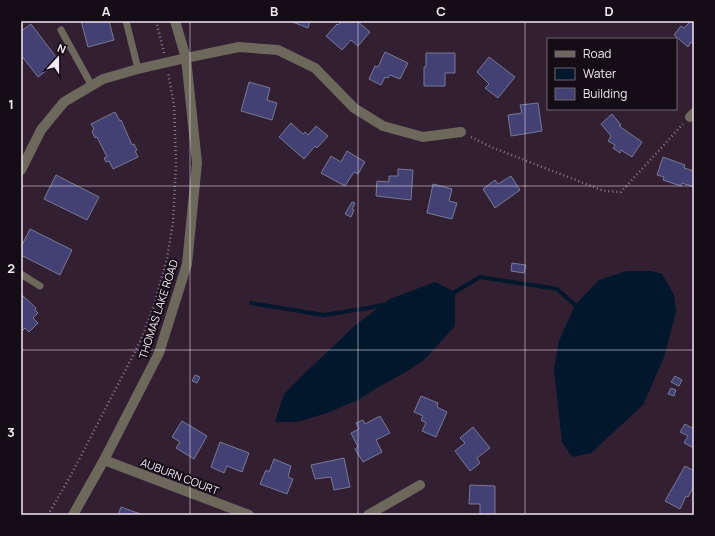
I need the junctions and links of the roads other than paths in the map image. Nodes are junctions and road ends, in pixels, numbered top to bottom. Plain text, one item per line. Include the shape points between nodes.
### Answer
1 (126, 21) edge
2 (175, 21) edge
3 (61, 30) dead end
4 (186, 58) junction
5 (138, 69) junction
6 (92, 86) junction
7 (461, 132) road end
8 (24, 158) edge
9 (21, 170) edge
10 (21, 274) edge
11 (40, 286) dead end
12 (104, 460) junction
13 (420, 485) dead end
14 (73, 515) edge
15 (248, 515) edge
16 (368, 515) edge

1 - 5 lane
2 - 4 street, THOMAS LAKE ROAD
3 - 6 lane
4 - 5 street
4 - 7 street via 238,47 278,50 314,68 354,108 383,126 423,137
4 - 12 street, THOMAS LAKE ROAD via 197,163 187,264 158,353
5 - 6 street via 103,79
6 - 8 street via 64,102 41,130
8 - 9 street
10 - 11 lane
12 - 14 street, THOMAS LAKE ROAD
12 - 15 street, AUBURN COURT
13 - 16 street

